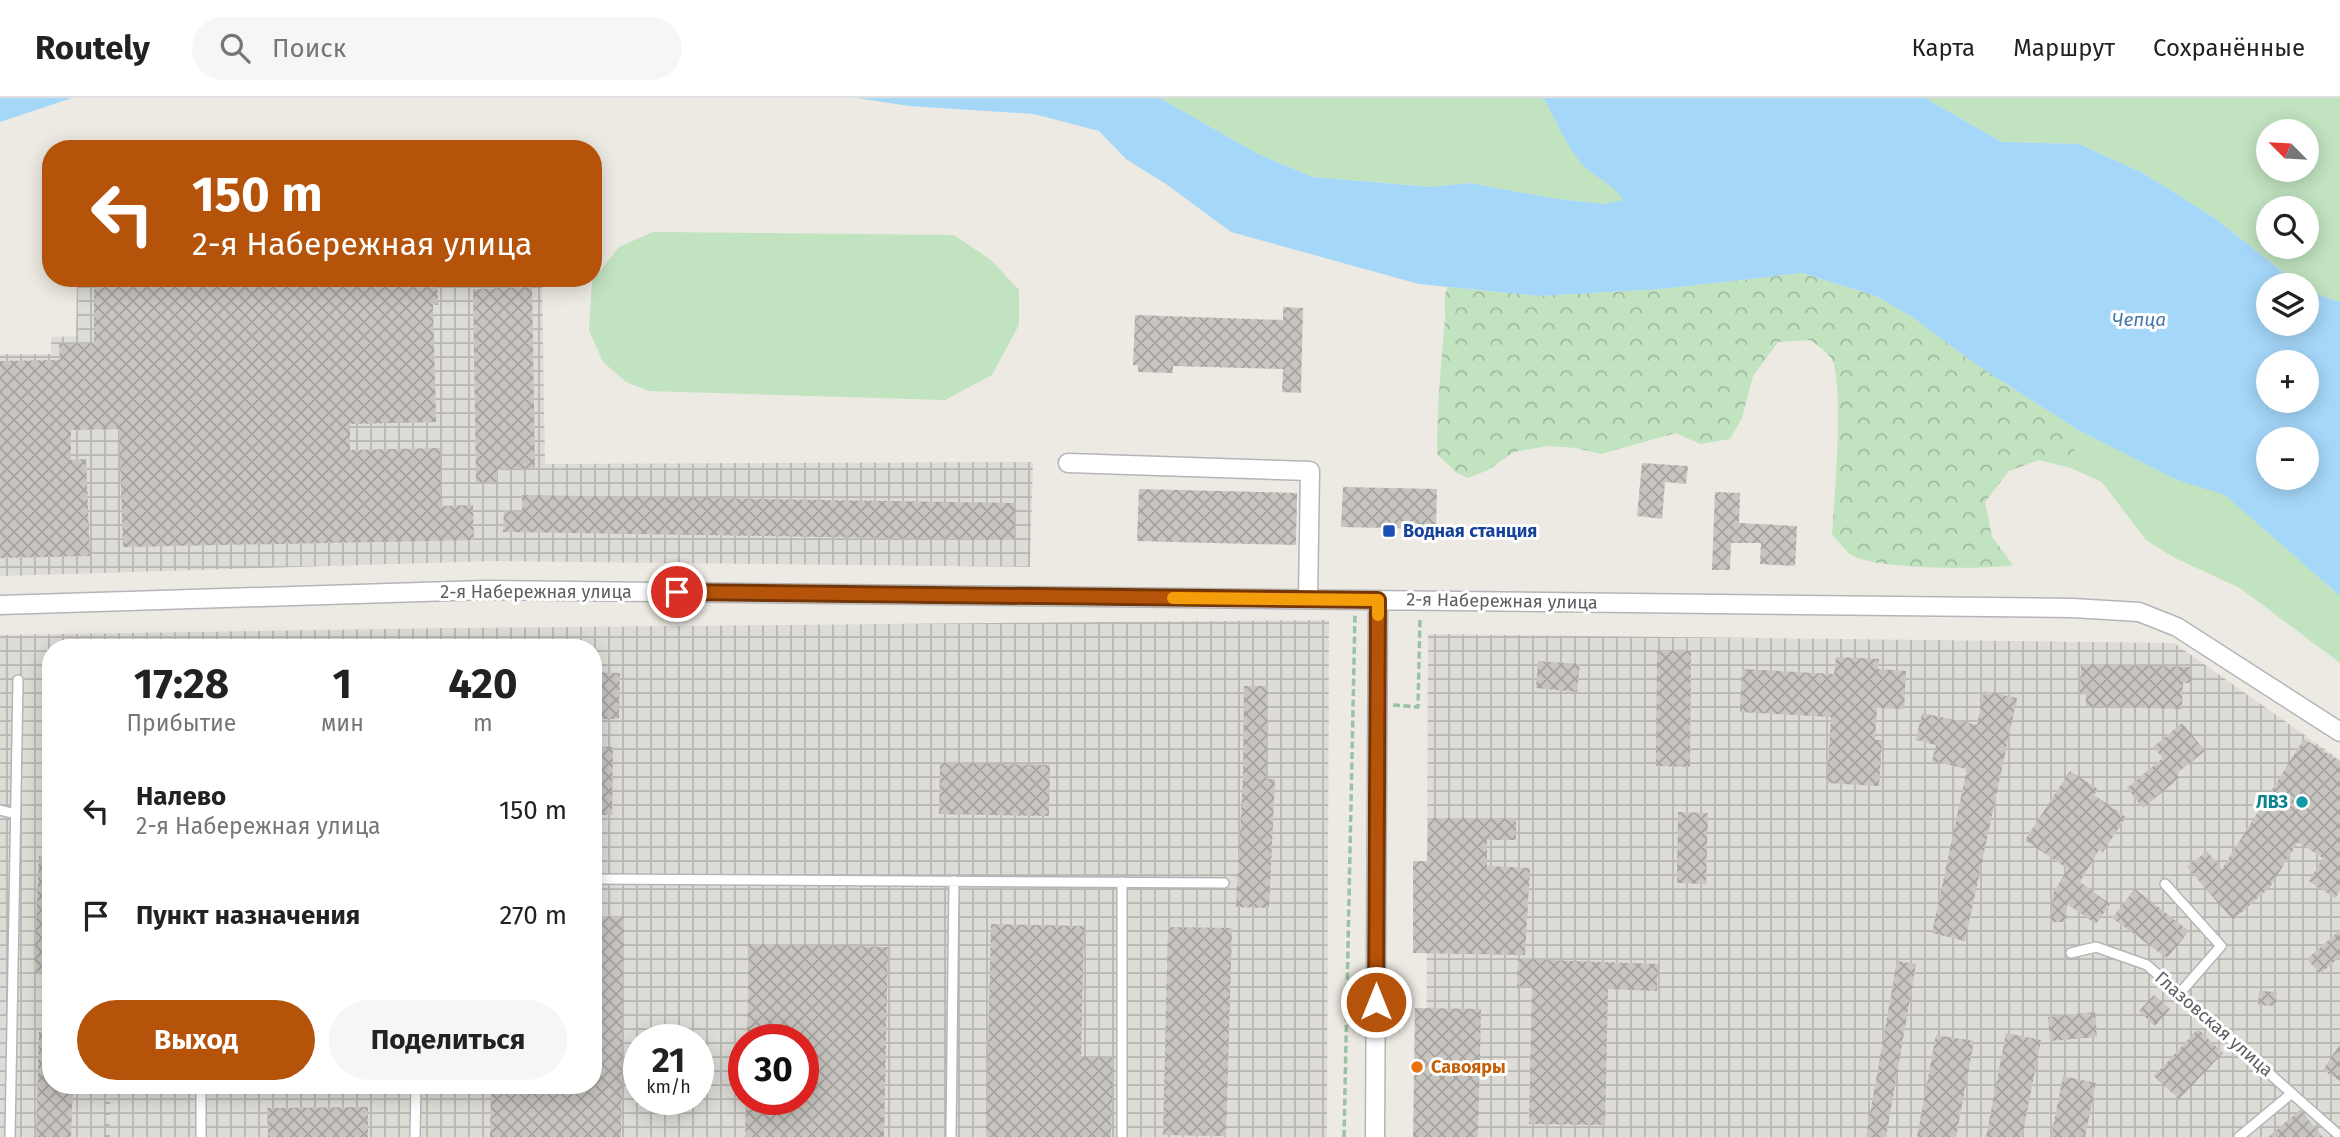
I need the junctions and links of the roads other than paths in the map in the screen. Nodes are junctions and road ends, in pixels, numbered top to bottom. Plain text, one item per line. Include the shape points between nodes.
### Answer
1 (1068, 463) dead end
2 (1308, 599) junction
3 (1378, 600) junction
4 (0, 605) edge
5 (18, 680) dead end
6 (2340, 732) edge
7 (0, 810) edge
8 (16, 814) junction
9 (602, 879) edge
10 (954, 881) junction
11 (1122, 882) junction
12 (1224, 883) dead end
13 (2165, 884) dead end
14 (2071, 953) dead end
15 (2179, 994) junction
16 (2292, 1093) junction
17 (201, 1094) edge
18 (416, 1094) edge
19 (2340, 1136) edge
20 (10, 1137) edge
21 (201, 1137) edge
22 (415, 1137) edge
23 (951, 1137) edge
24 (1122, 1137) edge
25 (1375, 1137) edge
26 (2239, 1137) edge

1 - 2 street via 1310,471
2 - 3 street, 2-я Набережная улица
2 - 4 street, 2-я Набережная улица via 485,590
3 - 6 street, 2-я Набережная улица via 2139,612 2177,627
3 - 25 street
5 - 8 lane
7 - 8 lane
8 - 20 lane
9 - 10 lane
10 - 11 lane
10 - 23 lane
11 - 12 lane
11 - 24 lane
13 - 15 lane via 2221,946
14 - 15 lane, Глазовская улица via 2095,947 2124,956 2147,965
15 - 16 lane, Глазовская улица
16 - 19 lane, Глазовская улица
16 - 26 lane
17 - 21 lane
18 - 22 lane

